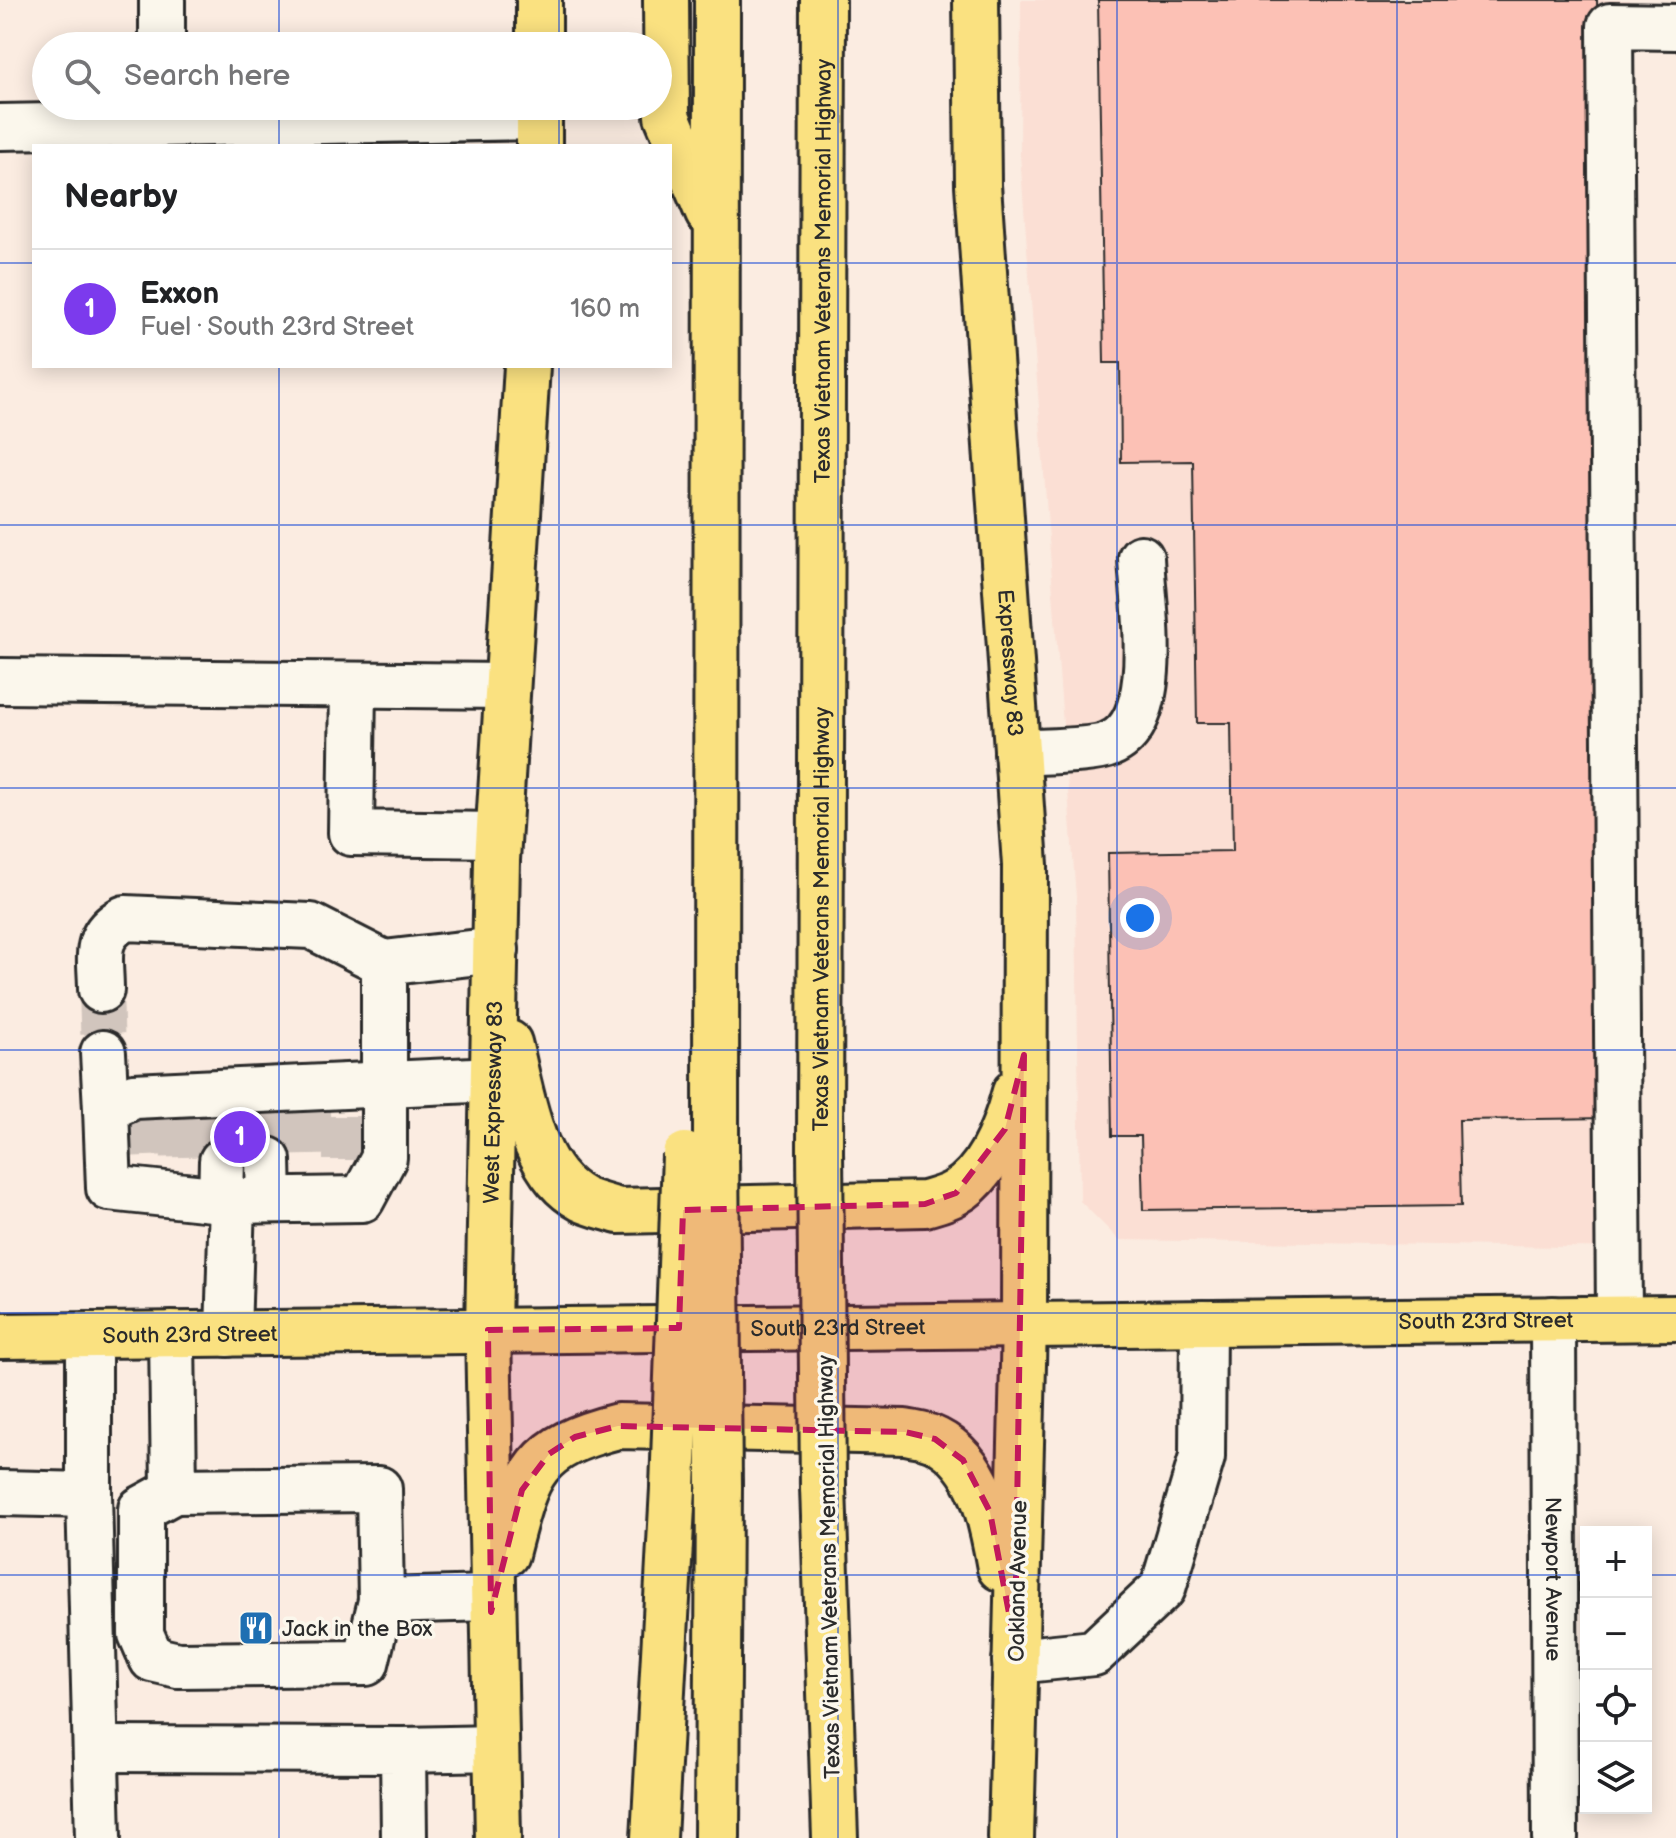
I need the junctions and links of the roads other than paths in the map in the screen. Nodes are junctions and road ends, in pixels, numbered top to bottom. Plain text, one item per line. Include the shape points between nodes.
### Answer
1 (162, 0) edge
2 (539, 0) edge
3 (666, 0) edge
4 (717, 0) edge
5 (823, 0) edge
6 (843, 0) edge
7 (976, 0) edge
8 (1676, 27) edge
9 (162, 32) edge
10 (539, 32) edge
11 (666, 32) edge
12 (669, 120) edge
13 (539, 123) edge
14 (0, 127) edge
15 (824, 182) junction
16 (717, 235) junction
17 (527, 368) edge
18 (1141, 558) dead end
19 (0, 681) edge
20 (353, 685) junction
21 (507, 686) junction
22 (1017, 753) junction
23 (498, 835) junction
24 (496, 950) junction
25 (384, 963) junction
26 (101, 990) tunnel mouth
27 (496, 998) junction
28 (103, 1053) dead end
29 (1024, 1055) junction
30 (494, 1079) junction
31 (318, 1098) junction
32 (172, 1104) junction
33 (701, 1152) junction
34 (245, 1181) junction
35 (1619, 1318) junction
36 (1676, 1318) edge
37 (1553, 1319) junction
38 (1203, 1323) junction
39 (1024, 1325) junction
40 (488, 1330) junction
41 (172, 1334) junction
42 (228, 1334) junction
43 (89, 1335) junction
44 (0, 1336) edge
45 (174, 1491) junction
46 (0, 1493) edge
47 (89, 1495) junction
48 (381, 1601) junction
49 (491, 1605) junction
50 (1015, 1653) junction
51 (496, 1748) junction
52 (96, 1749) junction
53 (403, 1750) junction
54 (98, 1838) edge
55 (404, 1838) edge
56 (498, 1838) edge
57 (654, 1838) edge
58 (717, 1838) edge
59 (835, 1838) edge
60 (1011, 1838) edge
61 (1555, 1838) edge

1 - 9 street
2 - 10 main road
3 - 11 main road
4 - 16 main road
5 - 15 main road, Texas Vietnam Veterans Memorial Highway
6 - 15 main road
7 - 22 main road, Expressway 83 via 978,185
8 - 35 street via 1610,26
12 - 16 main road
13 - 14 street
15 - 59 main road, Texas Vietnam Veterans Memorial Highway, bridge via 820,1151 823,1487
16 - 33 main road via 715,895
17 - 21 main road, West Expressway 83
18 - 22 street via 1146,685 1133,727 1110,745
19 - 20 street
20 - 21 street
20 - 23 street via 351,833
21 - 23 main road, West Expressway 83
22 - 29 main road, Expressway 83 via 1025,865
23 - 24 main road, West Expressway 83
24 - 25 street
24 - 27 main road, West Expressway 83
25 - 26 street via 311,926 125,918 100,940
25 - 31 street
27 - 29 main road via 535,1139 554,1175 580,1198 618,1211 925,1204 956,1193 979,1170 1005,1129
27 - 30 main road, West Expressway 83
28 - 32 street
29 - 39 main road, Expressway 83
30 - 31 street
30 - 40 main road, West Expressway 83
31 - 32 street
31 - 34 street via 384,1158 362,1199
32 - 34 street via 109,1188
33 - 57 main road, bridge via 673,1488
33 - 58 main road, bridge via 719,1485
34 - 42 street
35 - 36 main road, South 23rd Street
35 - 37 main road, South 23rd Street
37 - 38 main road, South 23rd Street
37 - 61 street, Newport Avenue
38 - 39 main road, South 23rd Street
38 - 50 street via 1202,1457 1163,1588 1094,1653
39 - 40 main road, South 23rd Street
39 - 50 main road, Oakland Avenue
40 - 42 main road, South 23rd Street
40 - 49 main road, West Expressway 83
41 - 42 main road, South 23rd Street
41 - 43 main road, South 23rd Street
41 - 45 street
43 - 44 main road, South 23rd Street
43 - 47 street
45 - 48 street via 379,1489
45 - 48 street via 141,1509 141,1634 152,1659 178,1665 366,1663
46 - 47 street
47 - 52 street
48 - 49 street
49 - 50 main road via 522,1490 549,1454 575,1437 618,1426 905,1432 935,1439 963,1460 990,1512
49 - 51 main road, West Expressway 83
50 - 60 main road, Oakland Avenue
51 - 53 street
51 - 56 main road, West Expressway 83
52 - 53 street
52 - 54 street
53 - 55 street

